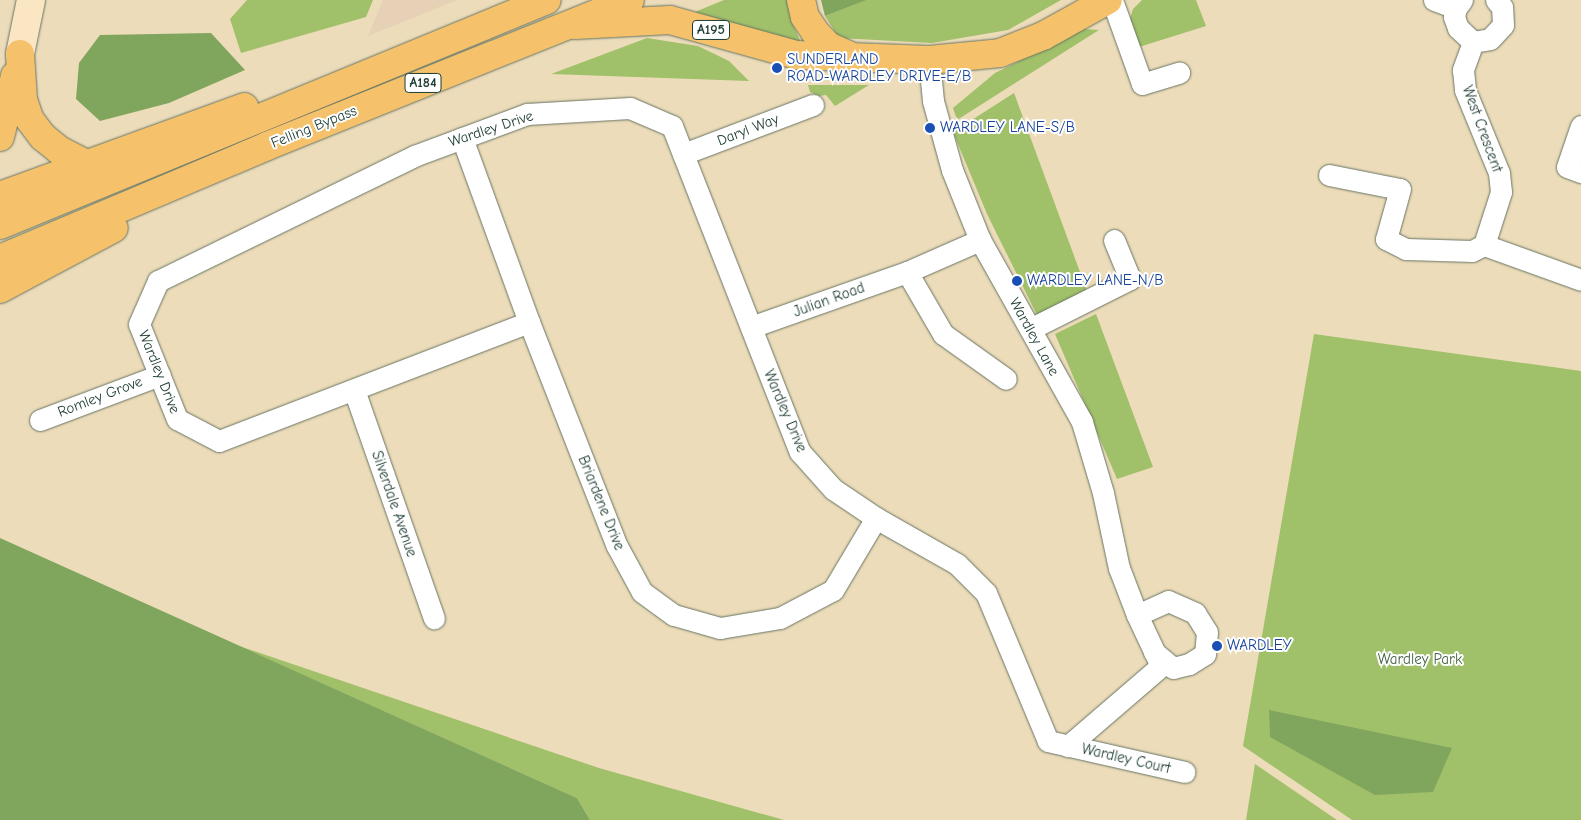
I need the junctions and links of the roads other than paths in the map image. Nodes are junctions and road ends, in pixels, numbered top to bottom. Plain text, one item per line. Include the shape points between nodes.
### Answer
1 (31, 0) edge
2 (547, 0) edge
3 (630, 0) edge
4 (801, 0) edge
5 (1110, 0) edge
6 (1434, 0) edge
7 (1496, 0) edge
8 (1459, 4) edge
9 (566, 26) junction
10 (1473, 42) junction
11 (20, 54) junction
12 (853, 58) junction
13 (929, 60) junction
14 (1179, 73) dead end
15 (322, 92) junction
16 (813, 105) dead end
17 (1581, 126) edge
18 (0, 137) edge
19 (462, 138) junction
20 (683, 154) junction
21 (85, 163) junction
22 (217, 169) junction
23 (1581, 172) edge
24 (1329, 175) dead end
25 (0, 196) edge
26 (0, 224) edge
27 (980, 240) junction
28 (1114, 240) dead end
29 (1484, 245) junction
30 (0, 259) edge
31 (907, 272) junction
32 (1581, 280) edge
33 (0, 289) edge
34 (529, 322) junction
35 (751, 327) junction
36 (1030, 329) junction
37 (160, 375) junction
38 (1006, 379) dead end
39 (354, 390) junction
40 (40, 420) dead end
41 (876, 518) junction
42 (1137, 615) junction
43 (434, 618) dead end
44 (1154, 652) junction
45 (1068, 746) junction
46 (1184, 772) dead end

1 - 11 main road
2 - 15 main road, Felling Bypass / A184
3 - 9 main road, Felling Bypass / A184
4 - 12 main road, A195 via 805,17 815,32 828,46
5 - 13 main road, A195 via 1043,36 1000,53
5 - 14 street via 1142,84
6 - 8 street
7 - 10 street via 1502,7 1503,25 1490,39
8 - 10 street via 1458,28
9 - 12 main road, A195 via 670,20 796,55
9 - 22 main road, Felling Bypass / A184
10 - 29 street, West Crescent via 1463,70 1464,90 1499,174 1501,192
11 - 18 main road
11 - 21 main road via 23,100 30,120 54,145
12 - 13 main road, A195
13 - 27 street, Wardley Lane via 933,101 952,170
15 - 21 main road, A184 via 230,110
15 - 26 main road, Felling Bypass / A184
16 - 20 street, Daryl Way
17 - 23 street via 1567,167
19 - 20 street, Wardley Drive via 527,114 630,108 672,126
19 - 34 street, Briardene Drive
19 - 37 street, Wardley Drive via 414,156 158,281 139,324
20 - 35 street, Wardley Drive
21 - 25 main road, A184
22 - 30 main road, Felling Bypass / A184
22 - 33 main road, A184 via 35,273
24 - 29 street via 1400,189 1386,239 1406,250 1472,250
27 - 31 street, Julian Road
27 - 36 street, Wardley Lane
28 - 36 street via 1130,279
29 - 32 street
31 - 35 street, Julian Road
31 - 38 street via 943,334
34 - 39 street, Wardley Drive
34 - 41 street, Briardene Drive via 617,546 642,592 674,615 720,628 780,618 833,590
35 - 41 street, Wardley Drive via 800,452 834,489
36 - 42 street, Wardley Lane via 1082,422 1103,493 1119,568
37 - 39 street, Wardley Drive via 178,419 219,441
37 - 40 street, Romley Grove
39 - 43 street, Silverdale Avenue
41 - 45 street, Wardley Drive via 957,564 986,593 1048,741
42 - 44 street, Wardley Lane
42 - 44 street, Wardley Lane via 1168,601 1195,612 1207,632 1205,654 1189,664 1173,668
44 - 45 street, Wardley Lane via 1161,666
45 - 46 street, Wardley Court

